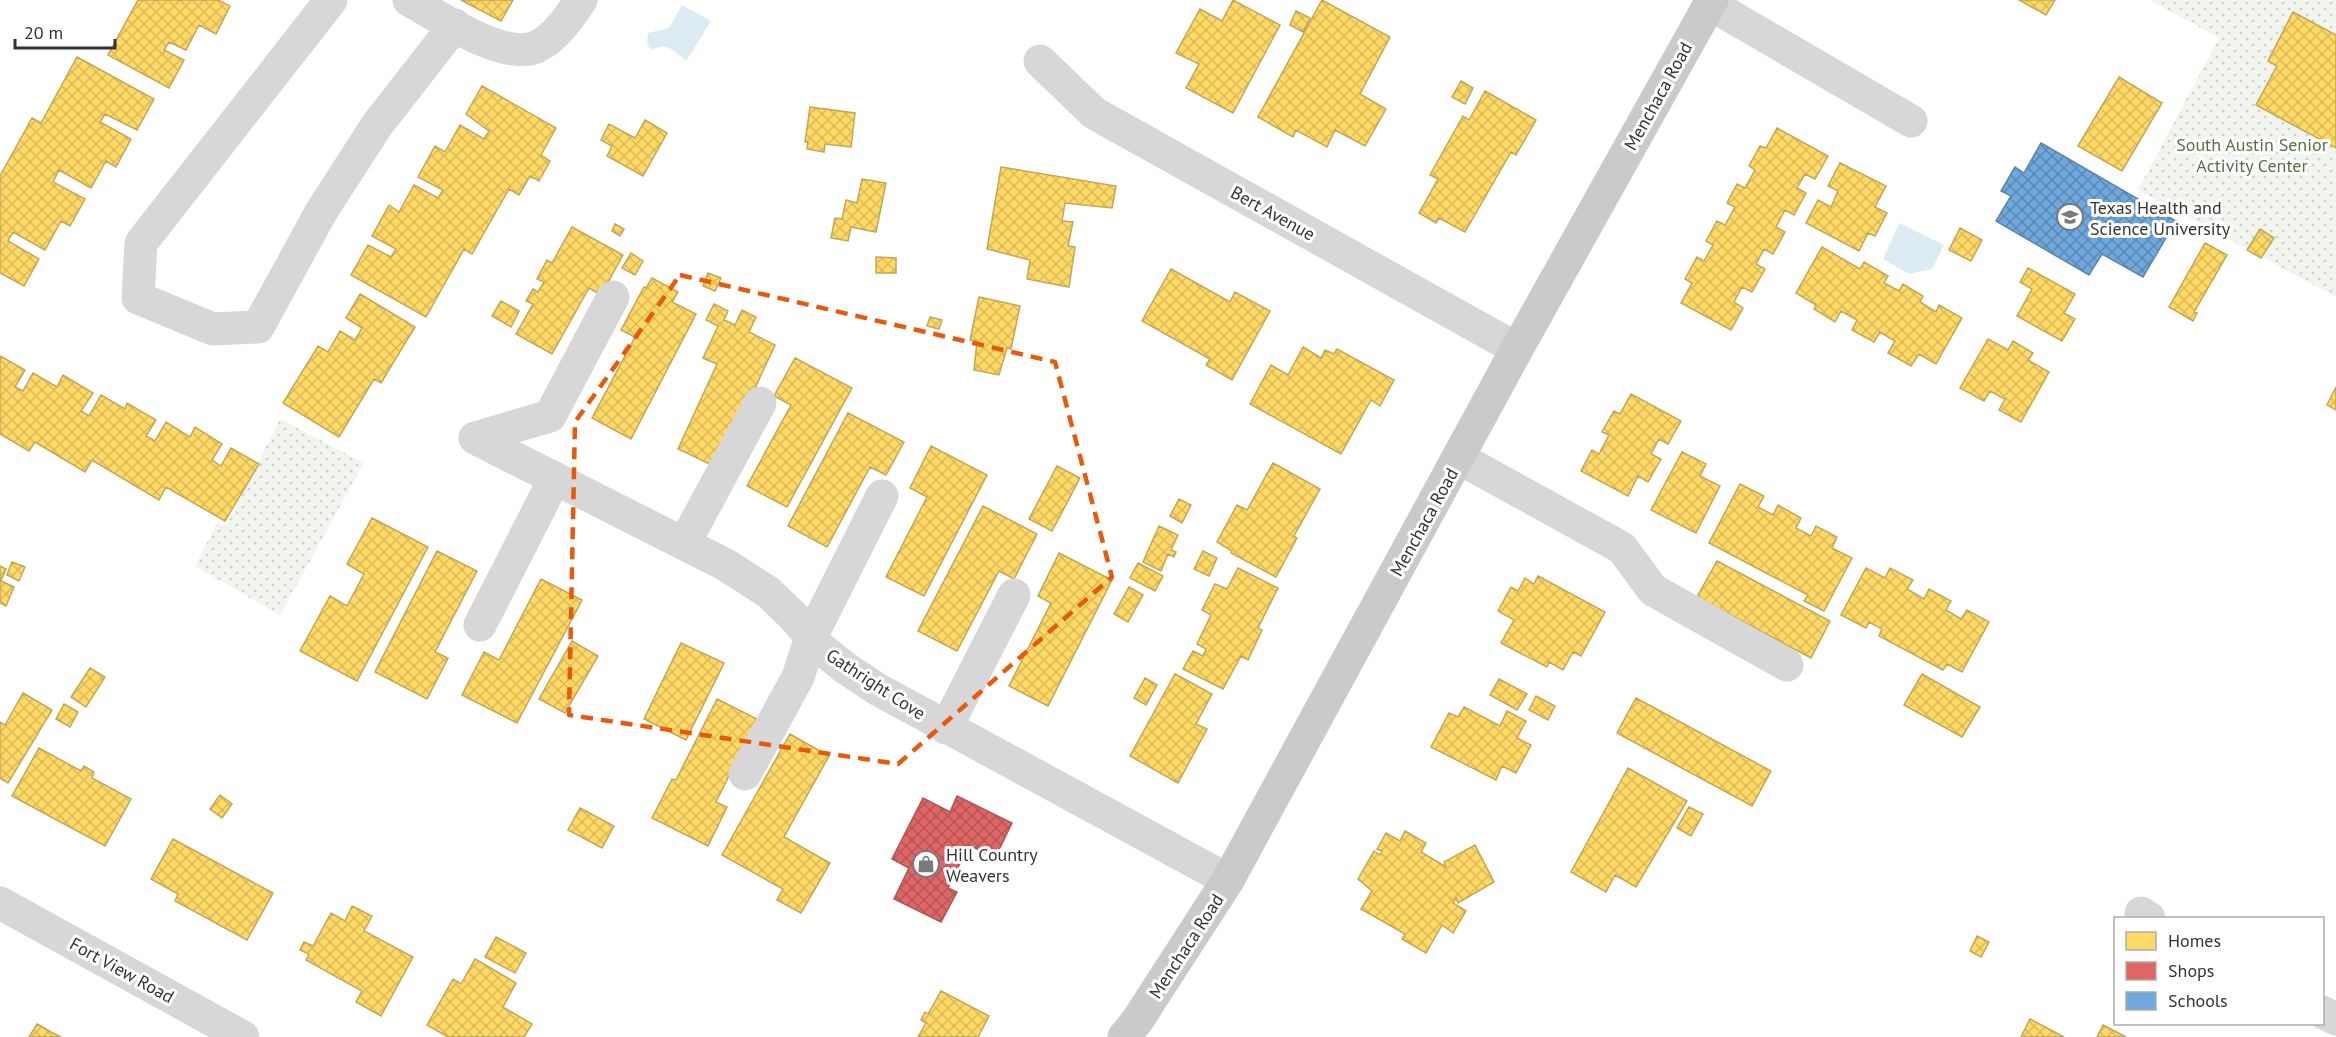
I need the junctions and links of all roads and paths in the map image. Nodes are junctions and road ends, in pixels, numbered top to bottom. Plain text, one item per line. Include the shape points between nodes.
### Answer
1 (331, 0) edge
2 (409, 0) edge
3 (581, 0) edge
4 (1711, 2) edge
5 (455, 25) junction
6 (1040, 61) dead end
7 (1911, 121) dead end
8 (613, 297) dead end
9 (1517, 349) junction
10 (760, 403) dead end
11 (1459, 458) junction
12 (555, 478) junction
13 (882, 496) dead end
14 (684, 544) junction
15 (1014, 595) dead end
16 (480, 626) dead end
17 (811, 637) junction
18 (1787, 665) dead end
19 (946, 728) junction
20 (745, 774) dead end
21 (1227, 880) junction
22 (0, 903) edge
23 (243, 1037) edge
24 (1124, 1037) edge

1 - 5 street via 141,243 138,298 213,329 258,327 321,212 377,125
2 - 5 street
3 - 5 street via 558,30 537,47 520,51
4 - 7 street
4 - 9 main road, Menchaca Road
6 - 9 street, Bert Avenue via 1094,113
8 - 12 street, Gathright Cove via 550,416 475,438
9 - 11 main road, Menchaca Road
10 - 14 street
11 - 18 street via 1622,548 1653,590
11 - 21 main road, Menchaca Road
12 - 14 street, Gathright Cove
12 - 16 street
13 - 17 street
14 - 17 street, Gathright Cove via 768,592
15 - 19 street
17 - 19 street, Gathright Cove via 844,667
17 - 20 street via 798,677
19 - 21 street, Gathright Cove
21 - 24 main road, Menchaca Road
22 - 23 street, Fort View Road

